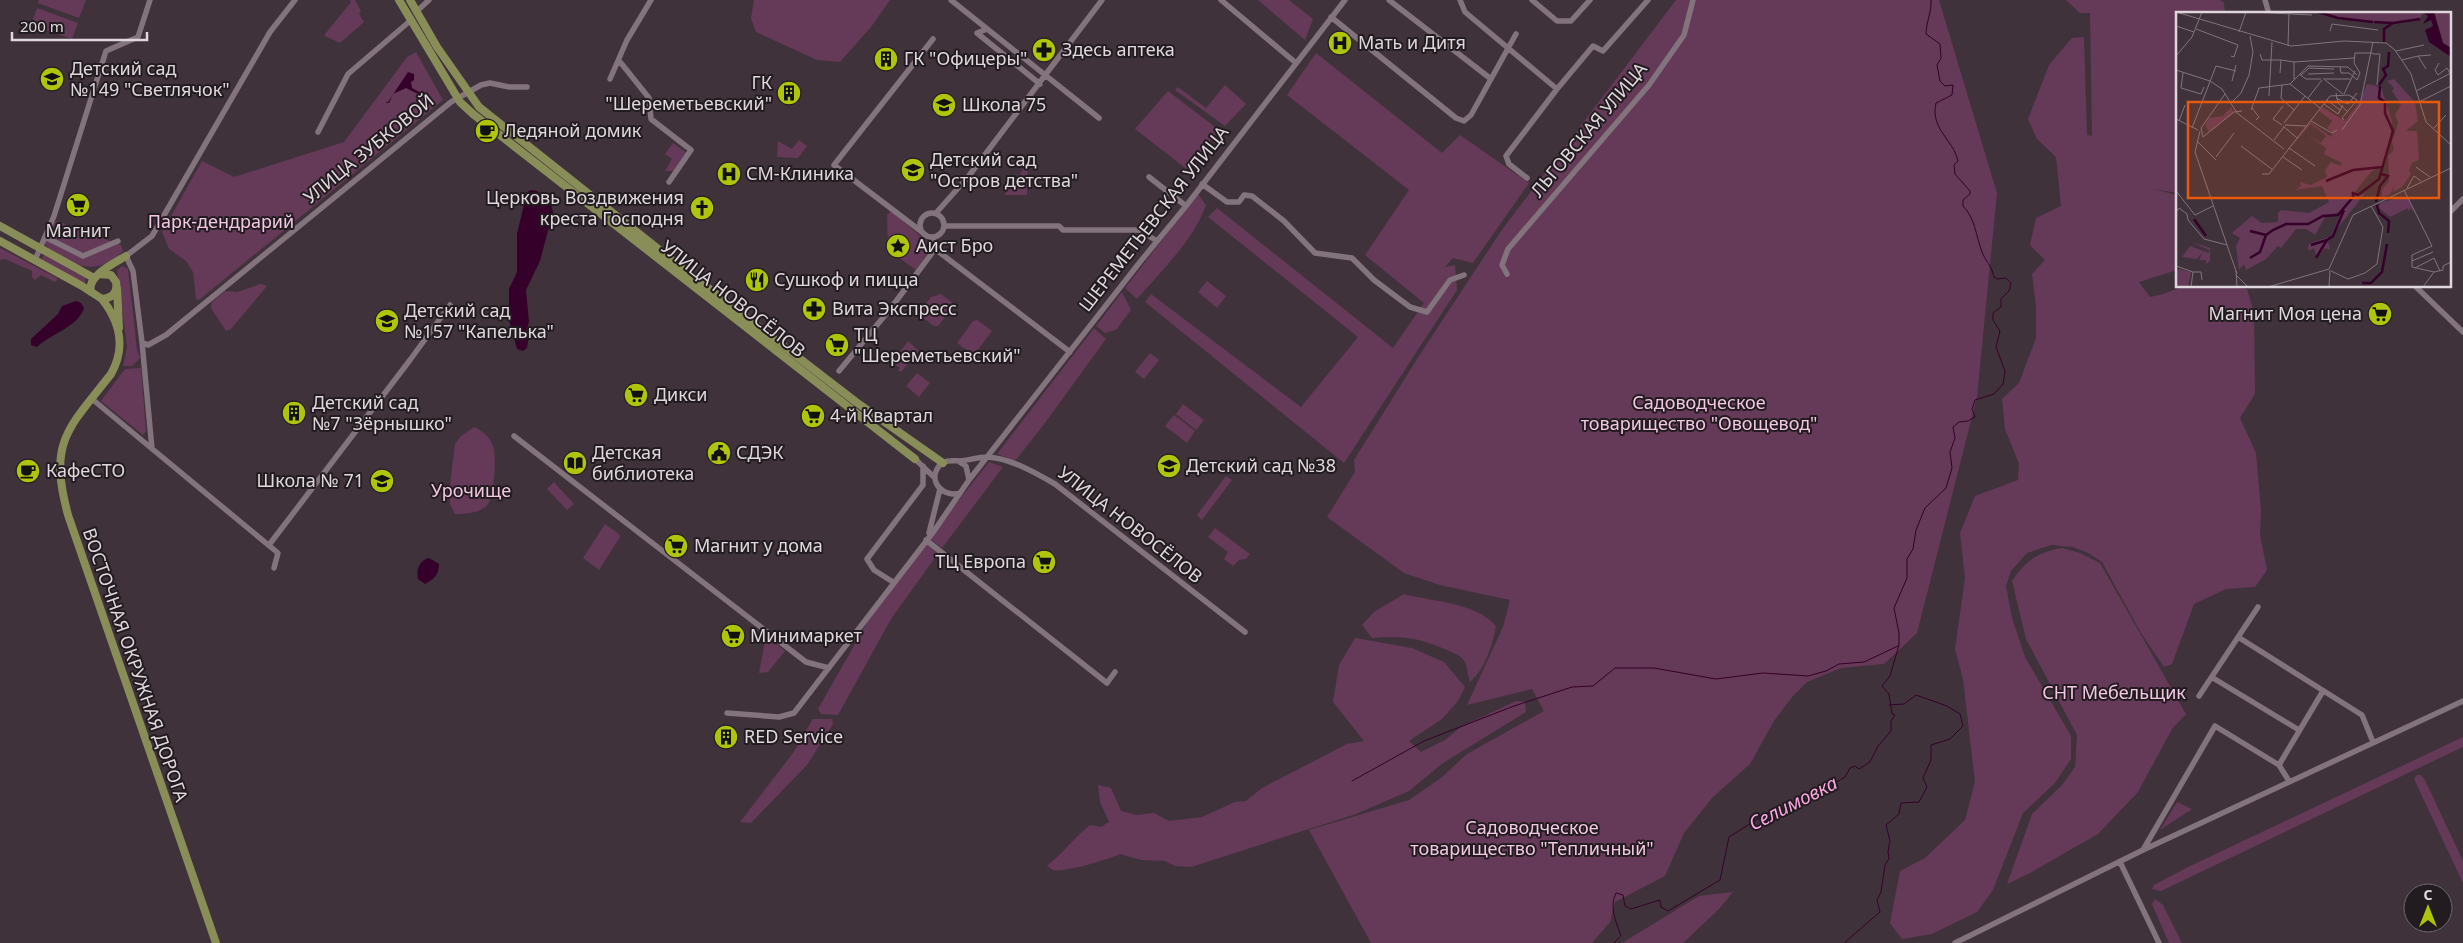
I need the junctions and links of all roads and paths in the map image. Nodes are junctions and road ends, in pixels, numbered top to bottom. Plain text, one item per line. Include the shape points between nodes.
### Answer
1 (150, 0) edge
2 (295, 0) edge
3 (399, 0) edge
4 (410, 0) edge
5 (429, 0) edge
6 (651, 0) edge
7 (951, 0) edge
8 (1102, 0) edge
9 (1221, 0) edge
10 (1345, 0) edge
11 (1389, 0) edge
12 (1460, 0) edge
13 (1590, 0) edge
14 (1648, 0) edge
15 (1693, 0) edge
16 (1534, 1) edge
17 (416, 12) junction
18 (1331, 17) junction
19 (410, 21) junction
20 (988, 29) junction
21 (1516, 34) dead end
22 (933, 39) dead end
23 (1507, 50) junction
24 (621, 63) dead end
25 (1296, 63) junction
26 (1045, 76) junction
27 (610, 79) dead end
28 (1491, 79) junction
29 (1040, 84) junction
30 (527, 87) dead end
31 (1557, 89) junction
32 (467, 93) junction
33 (458, 98) junction
34 (1099, 118) dead end
35 (318, 132) dead end
36 (1149, 177) dead end
37 (1528, 178) dead end
38 (668, 182) dead end
39 (1202, 184) junction
40 (2463, 199) edge
41 (1186, 206) junction
42 (2450, 212) edge
43 (936, 213) junction
44 (0, 226) edge
45 (944, 226) junction
46 (922, 232) junction
47 (45, 237) junction
48 (933, 237) junction
49 (0, 241) edge
50 (1157, 241) junction
51 (118, 242) dead end
52 (41, 248) junction
53 (935, 249) junction
54 (126, 256) junction
55 (36, 260) junction
56 (114, 264) junction
57 (1507, 274) dead end
58 (1464, 275) dead end
59 (96, 276) junction
60 (117, 285) junction
61 (2417, 288) edge
62 (91, 292) junction
63 (102, 300) junction
64 (450, 305) dead end
65 (119, 330) junction
66 (2463, 332) edge
67 (142, 342) junction
68 (1070, 352) junction
69 (839, 371) dead end
70 (92, 399) junction
71 (514, 436) dead end
72 (152, 449) junction
73 (988, 458) junction
74 (915, 459) joint
75 (958, 461) junction
76 (942, 463) junction
77 (923, 466) junction
78 (935, 479) junction
79 (969, 480) junction
80 (923, 485) junction
81 (940, 489) junction
82 (960, 493) junction
83 (926, 540) junction
84 (269, 545) junction
85 (274, 568) dead end
86 (893, 582) junction
87 (2258, 607) dead end
88 (1245, 632) dead end
89 (2238, 637) junction
90 (828, 668) junction
91 (1116, 672) dead end
92 (2212, 678) junction
93 (2323, 690) junction
94 (2199, 696) dead end
95 (2463, 700) edge
96 (727, 713) dead end
97 (2299, 730) junction
98 (2373, 742) junction
99 (2279, 765) junction
100 (2288, 782) junction
101 (2144, 850) junction
102 (2120, 862) junction
103 (216, 943) edge
104 (1955, 943) edge
105 (2159, 943) edge

1 - 47 street via 138,38 106,51
2 - 54 street via 270,32 152,236
3 - 19 main road, УЛИЦА НОВОСЁЛОВ
4 - 17 main road, УЛИЦА НОВОСЁЛОВ
5 - 17 street
6 - 27 street via 627,40
7 - 20 street
8 - 26 street
9 - 25 street
10 - 18 street, ШЕРЕМЕТЬЕВСКАЯ УЛИЦА
11 - 28 street
12 - 23 street via 1464,12
13 - 16 street via 1571,21 1557,21
14 - 31 street via 1603,51 1592,46
15 - 57 street, ЛЬГОВСКАЯ УЛИЦА via 1684,35 1649,85 1508,249 1502,265
17 - 32 main road, УЛИЦА НОВОСЁЛОВ
18 - 25 street, ШЕРЕМЕТЬЕВСКАЯ УЛИЦА
18 - 28 street via 1456,118 1464,121 1471,115
19 - 33 main road, УЛИЦА НОВОСЁЛОВ
19 - 35 street via 348,74
20 - 26 street
20 - 29 street via 977,33
21 - 23 street
22 - 46 street via 834,165
23 - 28 street
23 - 31 street
24 - 38 street via 649,98 651,119 691,150
25 - 39 street, ШЕРЕМЕТЬЕВСКАЯ УЛИЦА
26 - 29 street
26 - 34 street
29 - 43 street
30 - 32 street, УЛИЦА ЗУБКОВОЙ via 490,83
31 - 37 street via 1506,156 1509,164
32 - 33 street, УЛИЦА ЗУБКОВОЙ
32 - 76 main road, УЛИЦА НОВОСЁЛОВ via 479,107 686,271 856,402
33 - 67 street, УЛИЦА ЗУБКОВОЙ via 166,335 148,345
33 - 74 main road, УЛИЦА НОВОСЁЛОВ via 524,156
36 - 41 street
39 - 41 street, ШЕРЕМЕТЬЕВСКАЯ УЛИЦА
39 - 58 street via 1227,202 1239,202 1244,195 1252,196 1284,221 1315,253 1352,258 1374,280 1410,307 1427,312 1450,280
40 - 42 street
41 - 50 street, ШЕРЕМЕТЬЕВСКАЯ УЛИЦА
43 - 45 street
43 - 46 street via 928,213 922,218
44 - 52 main road
45 - 48 street via 940,234
45 - 50 street via 1136,230
46 - 48 street
47 - 51 street via 84,256
47 - 52 street
48 - 53 street
49 - 55 main road
50 - 68 street, ШЕРЕМЕТЬЕВСКАЯ УЛИЦА
52 - 55 street
52 - 59 main road
53 - 68 street
53 - 69 street
54 - 56 main road
54 - 67 street via 133,271
55 - 62 main road
56 - 59 main road
56 - 60 main road
59 - 60 main road via 111,275
59 - 62 main road via 90,284
60 - 63 main road via 110,298
60 - 65 main road
61 - 66 street
62 - 63 main road
63 - 65 main road
64 - 84 street
65 - 70 main road via 121,349 118,363
67 - 72 street
68 - 73 street, ШЕРЕМЕТЬЕВСКАЯ УЛИЦА
70 - 72 street
70 - 103 main road, ВОСТОЧНАЯ ОКРУЖНАЯ ДОРОГА via 66,433 62,445 63,496
71 - 90 street via 806,662
72 - 84 street
73 - 75 street, УЛИЦА НОВОСЁЛОВ
73 - 79 street, ШЕРЕМЕТЬЕВСКАЯ УЛИЦА
73 - 88 street, УЛИЦА НОВОСЁЛОВ via 1020,466 1056,484
74 - 77 street, УЛИЦА НОВОСЁЛОВ
75 - 76 street
75 - 79 street via 968,470
76 - 78 street
77 - 78 street, УЛИЦА НОВОСЁЛОВ
77 - 80 street
78 - 80 street
78 - 81 street
79 - 82 street
80 - 86 street via 867,559 874,570
81 - 82 street via 949,494
81 - 83 street
82 - 83 street
83 - 86 street
83 - 91 street via 1107,683
84 - 85 street via 278,553
86 - 90 street
87 - 89 street
89 - 92 street
89 - 93 street
90 - 96 street via 794,713 779,718
92 - 94 street
92 - 97 street
93 - 97 street
93 - 98 street via 2362,715
95 - 98 street
97 - 99 street
98 - 100 street
99 - 100 street
99 - 101 street via 2215,726
100 - 101 street
101 - 102 street
102 - 104 street
102 - 105 street

